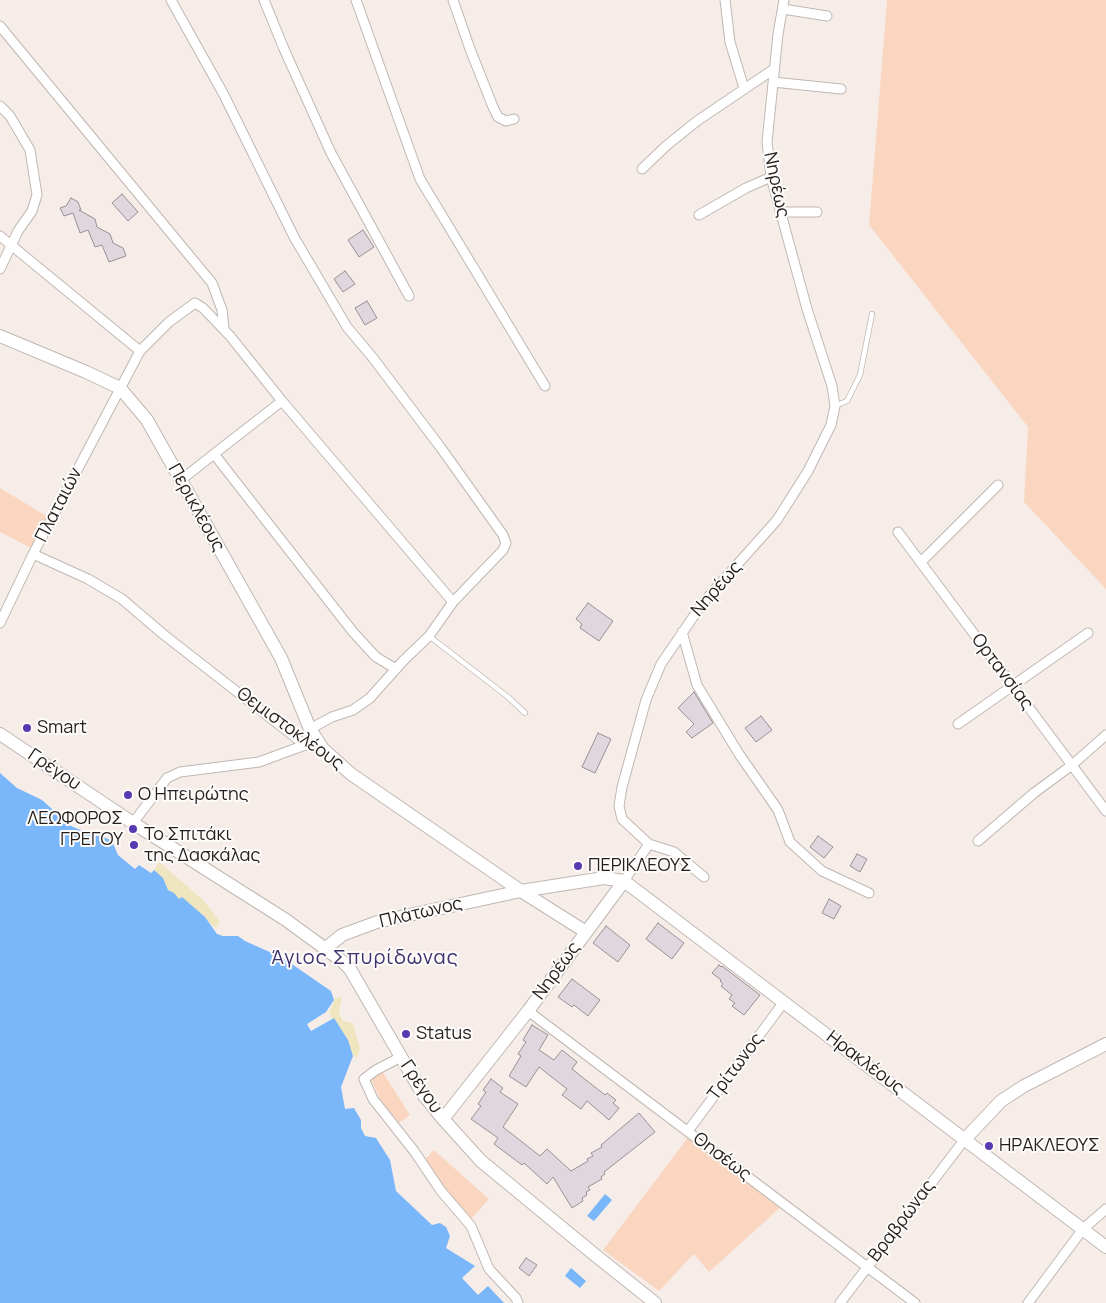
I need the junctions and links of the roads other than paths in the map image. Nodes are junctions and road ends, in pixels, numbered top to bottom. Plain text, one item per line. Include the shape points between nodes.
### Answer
1 (171, 0) edge
2 (264, 0) edge
3 (356, 0) edge
4 (453, 0) edge
5 (725, 0) edge
6 (783, 4) edge
7 (827, 16) dead end
8 (0, 26) edge
9 (774, 69) junction
10 (773, 82) junction
11 (744, 88) junction
12 (841, 89) dead end
13 (0, 106) edge
14 (514, 119) dead end
15 (642, 169) dead end
16 (770, 177) junction
17 (780, 212) junction
18 (817, 212) dead end
19 (700, 215) dead end
20 (0, 236) edge
21 (11, 246) junction
22 (0, 269) edge
23 (409, 296) dead end
24 (872, 314) dead end
25 (224, 328) junction
26 (0, 336) edge
27 (140, 351) junction
28 (545, 386) dead end
29 (120, 388) junction
30 (282, 401) junction
31 (835, 406) junction
32 (214, 454) junction
33 (181, 480) junction
34 (998, 485) dead end
35 (898, 532) dead end
36 (33, 554) junction
37 (921, 562) junction
38 (453, 602) junction
39 (0, 623) edge
40 (682, 632) junction
41 (1088, 633) dead end
42 (429, 636) junction
43 (396, 669) junction
44 (1013, 686) junction
45 (525, 713) dead end
46 (958, 724) dead end
47 (310, 729) junction
48 (0, 734) edge
49 (1106, 735) edge
50 (305, 745) junction
51 (323, 750) junction
52 (1072, 765) junction
53 (1106, 811) edge
54 (133, 823) junction
55 (978, 841) dead end
56 (649, 844) junction
57 (704, 877) dead end
58 (624, 881) junction
59 (521, 891) junction
60 (868, 893) dead end
61 (586, 932) junction
62 (326, 948) junction
63 (784, 1002) junction
64 (528, 1011) junction
65 (1106, 1044) edge
66 (401, 1057) junction
67 (443, 1119) junction
68 (688, 1131) junction
69 (965, 1139) junction
70 (1106, 1210) edge
71 (1082, 1230) junction
72 (1106, 1247) edge
73 (867, 1268) junction
74 (518, 1303) edge
75 (655, 1303) edge
76 (840, 1303) edge
77 (915, 1303) edge
78 (1028, 1303) edge

1 - 38 street via 224,95 294,237 347,327 401,395 503,536 506,543 502,550
2 - 23 street via 331,153
3 - 28 street via 420,179
4 - 14 street via 493,107 506,121
5 - 11 street via 730,42
6 - 7 street
6 - 9 street, Νηρέως
8 - 25 street via 212,283 222,310
9 - 10 street, Νηρέως
9 - 11 street
10 - 12 street
10 - 16 street, Νηρέως via 767,142
11 - 15 street via 697,121
13 - 21 street via 10,116 30,150 37,195 32,211
16 - 17 street, Νηρέως
16 - 19 street
17 - 18 street
17 - 31 street, Νηρέως via 832,386
20 - 21 street
21 - 22 street
21 - 27 street
24 - 31 lane via 860,375 847,401
25 - 27 street, Πλαταιών via 195,303 169,322
25 - 30 street
26 - 29 main road, Περικλέους
27 - 29 street, Πλαταιών
29 - 33 main road, Περικλέους via 147,420
29 - 36 street, Πλαταιών
30 - 32 street
30 - 38 street
31 - 40 street, Νηρέως via 831,425 808,471 777,520 702,604
32 - 33 street
32 - 43 street via 353,632 376,657
33 - 47 main road, Περικλέους via 281,658
34 - 37 street
35 - 37 street, Ορτανσίας
36 - 39 street, Πλαταιών
36 - 50 street, Θεμιστοκλέους via 88,579 122,599
37 - 44 street, Ορτανσίας
38 - 42 street
40 - 56 street, Νηρέως via 661,664 646,700 619,806 622,819
40 - 60 street via 697,685 778,810 790,842 822,871
41 - 44 street
42 - 43 street
42 - 45 lane
43 - 47 street via 370,698 353,710
44 - 46 street
44 - 52 street, Ορτανσίας
47 - 51 main road, Περικλέους
48 - 54 main road, Γρέγου
49 - 52 street
50 - 51 street, Θεμιστοκλέους
50 - 54 street via 259,762 180,772 167,778
51 - 59 main road, Θεμιστοκλέους via 351,774
52 - 53 street, Ορτανσίας
52 - 55 street
54 - 62 main road, Γρέγου
56 - 57 street via 674,852
56 - 58 street, Νηρέως
58 - 59 main road, Πλάτωνος via 604,878
58 - 61 main road, Νηρέως
58 - 63 main road, Ηρακλέους
59 - 61 main road, Θεμιστοκλέους
59 - 62 main road, Πλάτωνος via 377,922 342,935
61 - 64 main road, Νηρέως
62 - 66 main road, Γρέγου via 350,969
63 - 68 street, Τρίτωνος
63 - 69 main road, Ηρακλέους
64 - 67 main road, Νηρέως
64 - 68 street, Θησέως
65 - 69 main road via 1001,1101
66 - 67 main road, Γρέγου via 422,1093
66 - 74 street via 364,1079 372,1099 471,1226 489,1269
67 - 75 main road, Γρέγου via 481,1161
68 - 73 street, Θησέως
69 - 71 main road, Ηρακλέους
69 - 73 street, Βραβρώνας
70 - 71 street
71 - 72 main road, Ηρακλέους
71 - 78 street
73 - 76 street, Βραβρώνας
73 - 77 street, Θησέως

